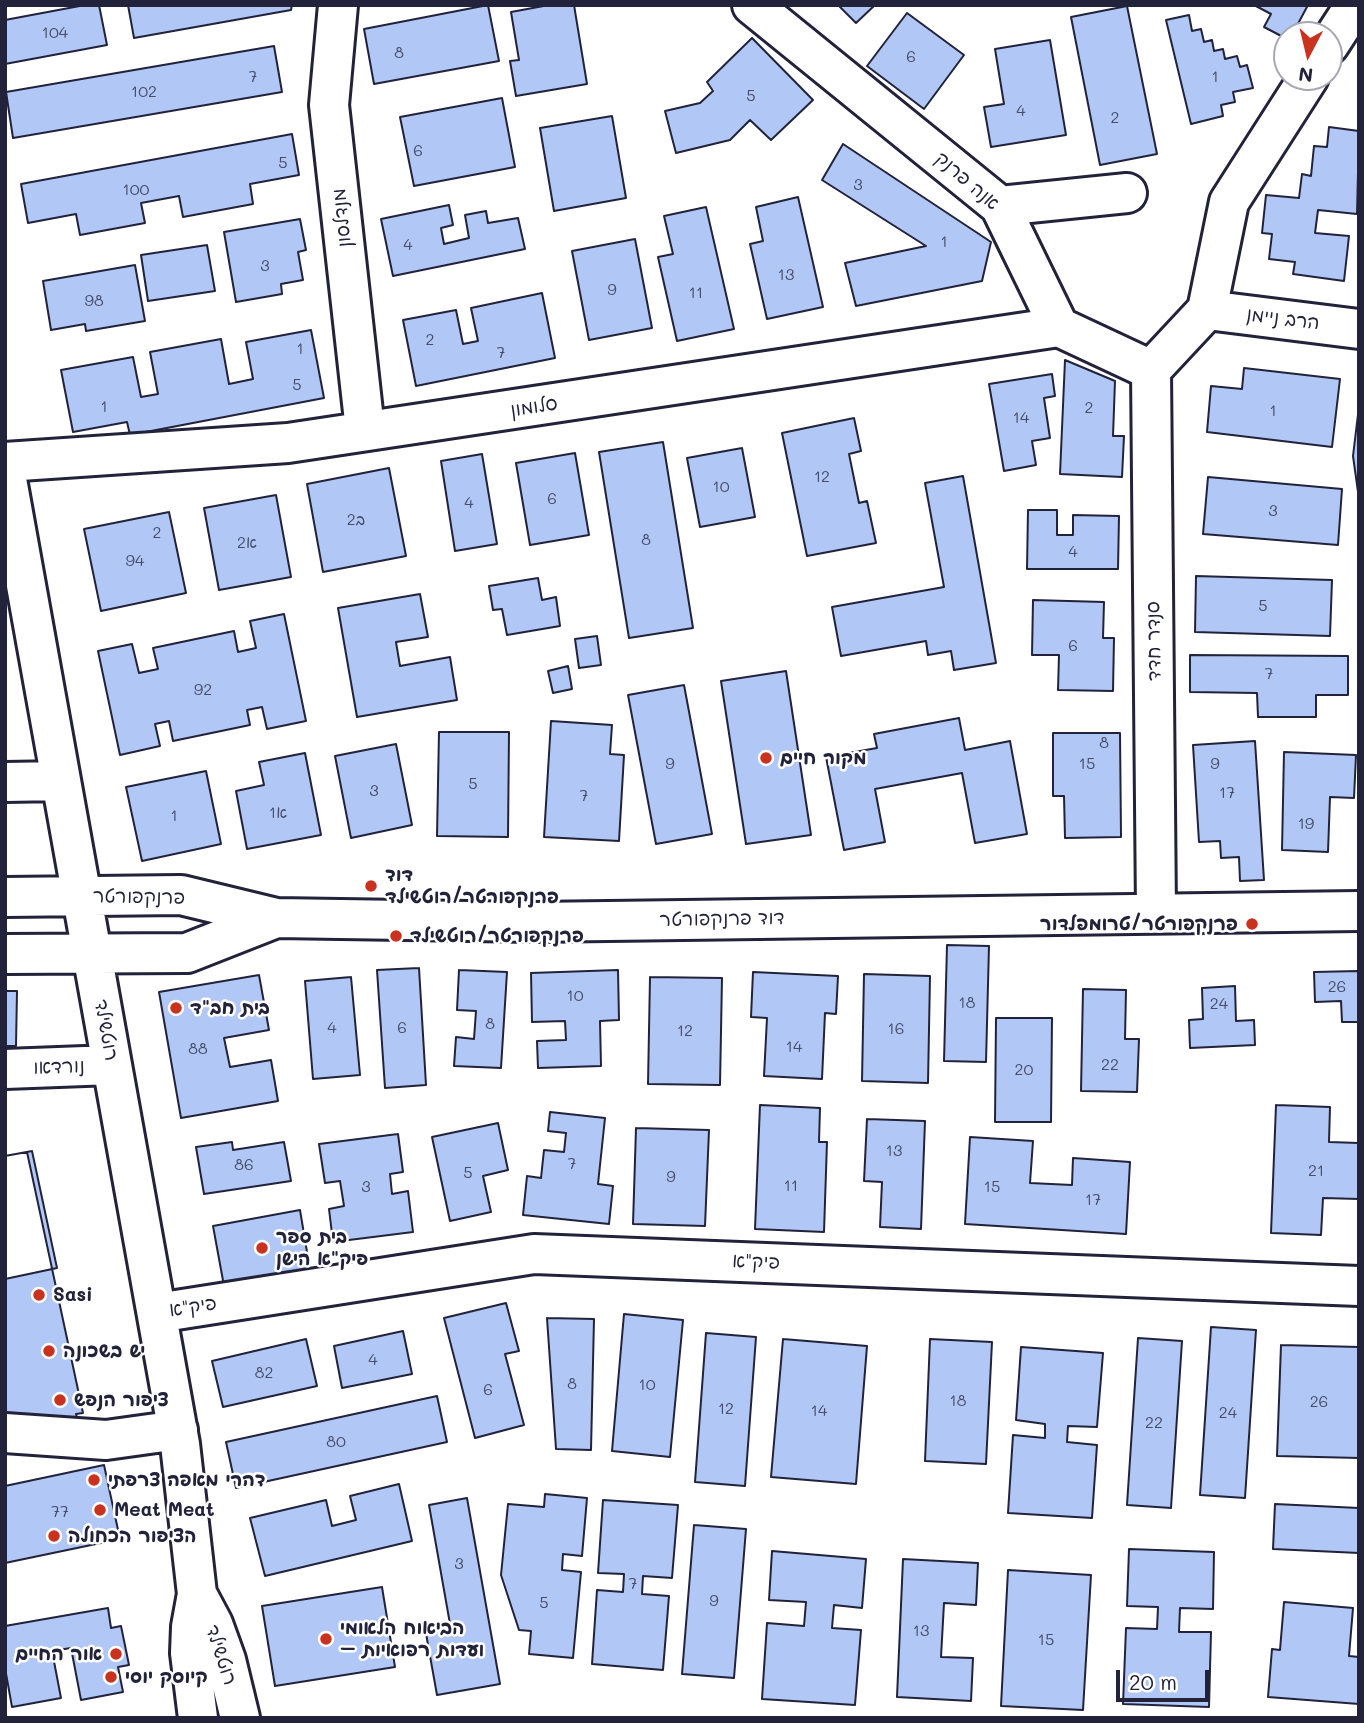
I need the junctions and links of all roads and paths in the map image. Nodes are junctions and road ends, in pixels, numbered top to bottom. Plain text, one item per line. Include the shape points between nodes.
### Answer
1 (338, 5) edge
2 (752, 5) edge
3 (1355, 5) edge
4 (1343, 24) edge
5 (1300, 91) edge
6 (1127, 192) dead end
7 (999, 205) junction
8 (1208, 310) junction
9 (1059, 327) junction
10 (1359, 329) edge
11 (1151, 370) junction
12 (365, 430) junction
13 (5, 462) edge
14 (5, 468) edge
15 (61, 781) junction
16 (5, 782) edge
17 (5, 897) edge
18 (82, 897) junction
19 (1359, 911) edge
20 (1156, 912) junction
21 (276, 918) junction
22 (5, 954) edge
23 (92, 954) junction
24 (112, 1065) junction
25 (5, 1069) edge
26 (1359, 1286) edge
27 (157, 1313) junction
28 (5, 1433) edge
29 (179, 1437) junction
30 (69, 1459) dead end
31 (197, 1594) junction
32 (198, 1717) edge
33 (240, 1718) edge

1 - 12 street, מנדלסון via 329,105
2 - 7 street, אנה פרנק
3 - 4 street
5 - 8 street via 1229,202
6 - 7 street
7 - 9 street, אנה פרנק
8 - 10 street, הרב ניימן
8 - 11 street
9 - 11 street
9 - 12 street, סלומון
11 - 20 street, סנדר חדד
12 - 13 street, סלומון via 288,443
14 - 15 street, רוטשילד
15 - 16 street
15 - 18 street, רוטשילד
17 - 18 street, פרנקפורטר
18 - 21 street, פרנקפורטר via 181,895
18 - 23 street, רוטשילד
19 - 20 street, דוד פרנקפורטר
20 - 21 street, דוד פרנקפורטר via 533,922
21 - 23 street, דוד פרנקפורטר via 187,953
22 - 23 street, דוד פרנקפורטר
23 - 24 street, רוטשילד
24 - 25 street, נורדאו
24 - 27 street, רוטשילד
26 - 27 street, פיק"א via 534,1254
27 - 29 street, רוטשילד
28 - 29 street via 106,1440
29 - 30 street
29 - 31 street, רוטשילד
31 - 32 street, רוטשילד via 190,1653
31 - 33 street, רוטשילד via 226,1660

